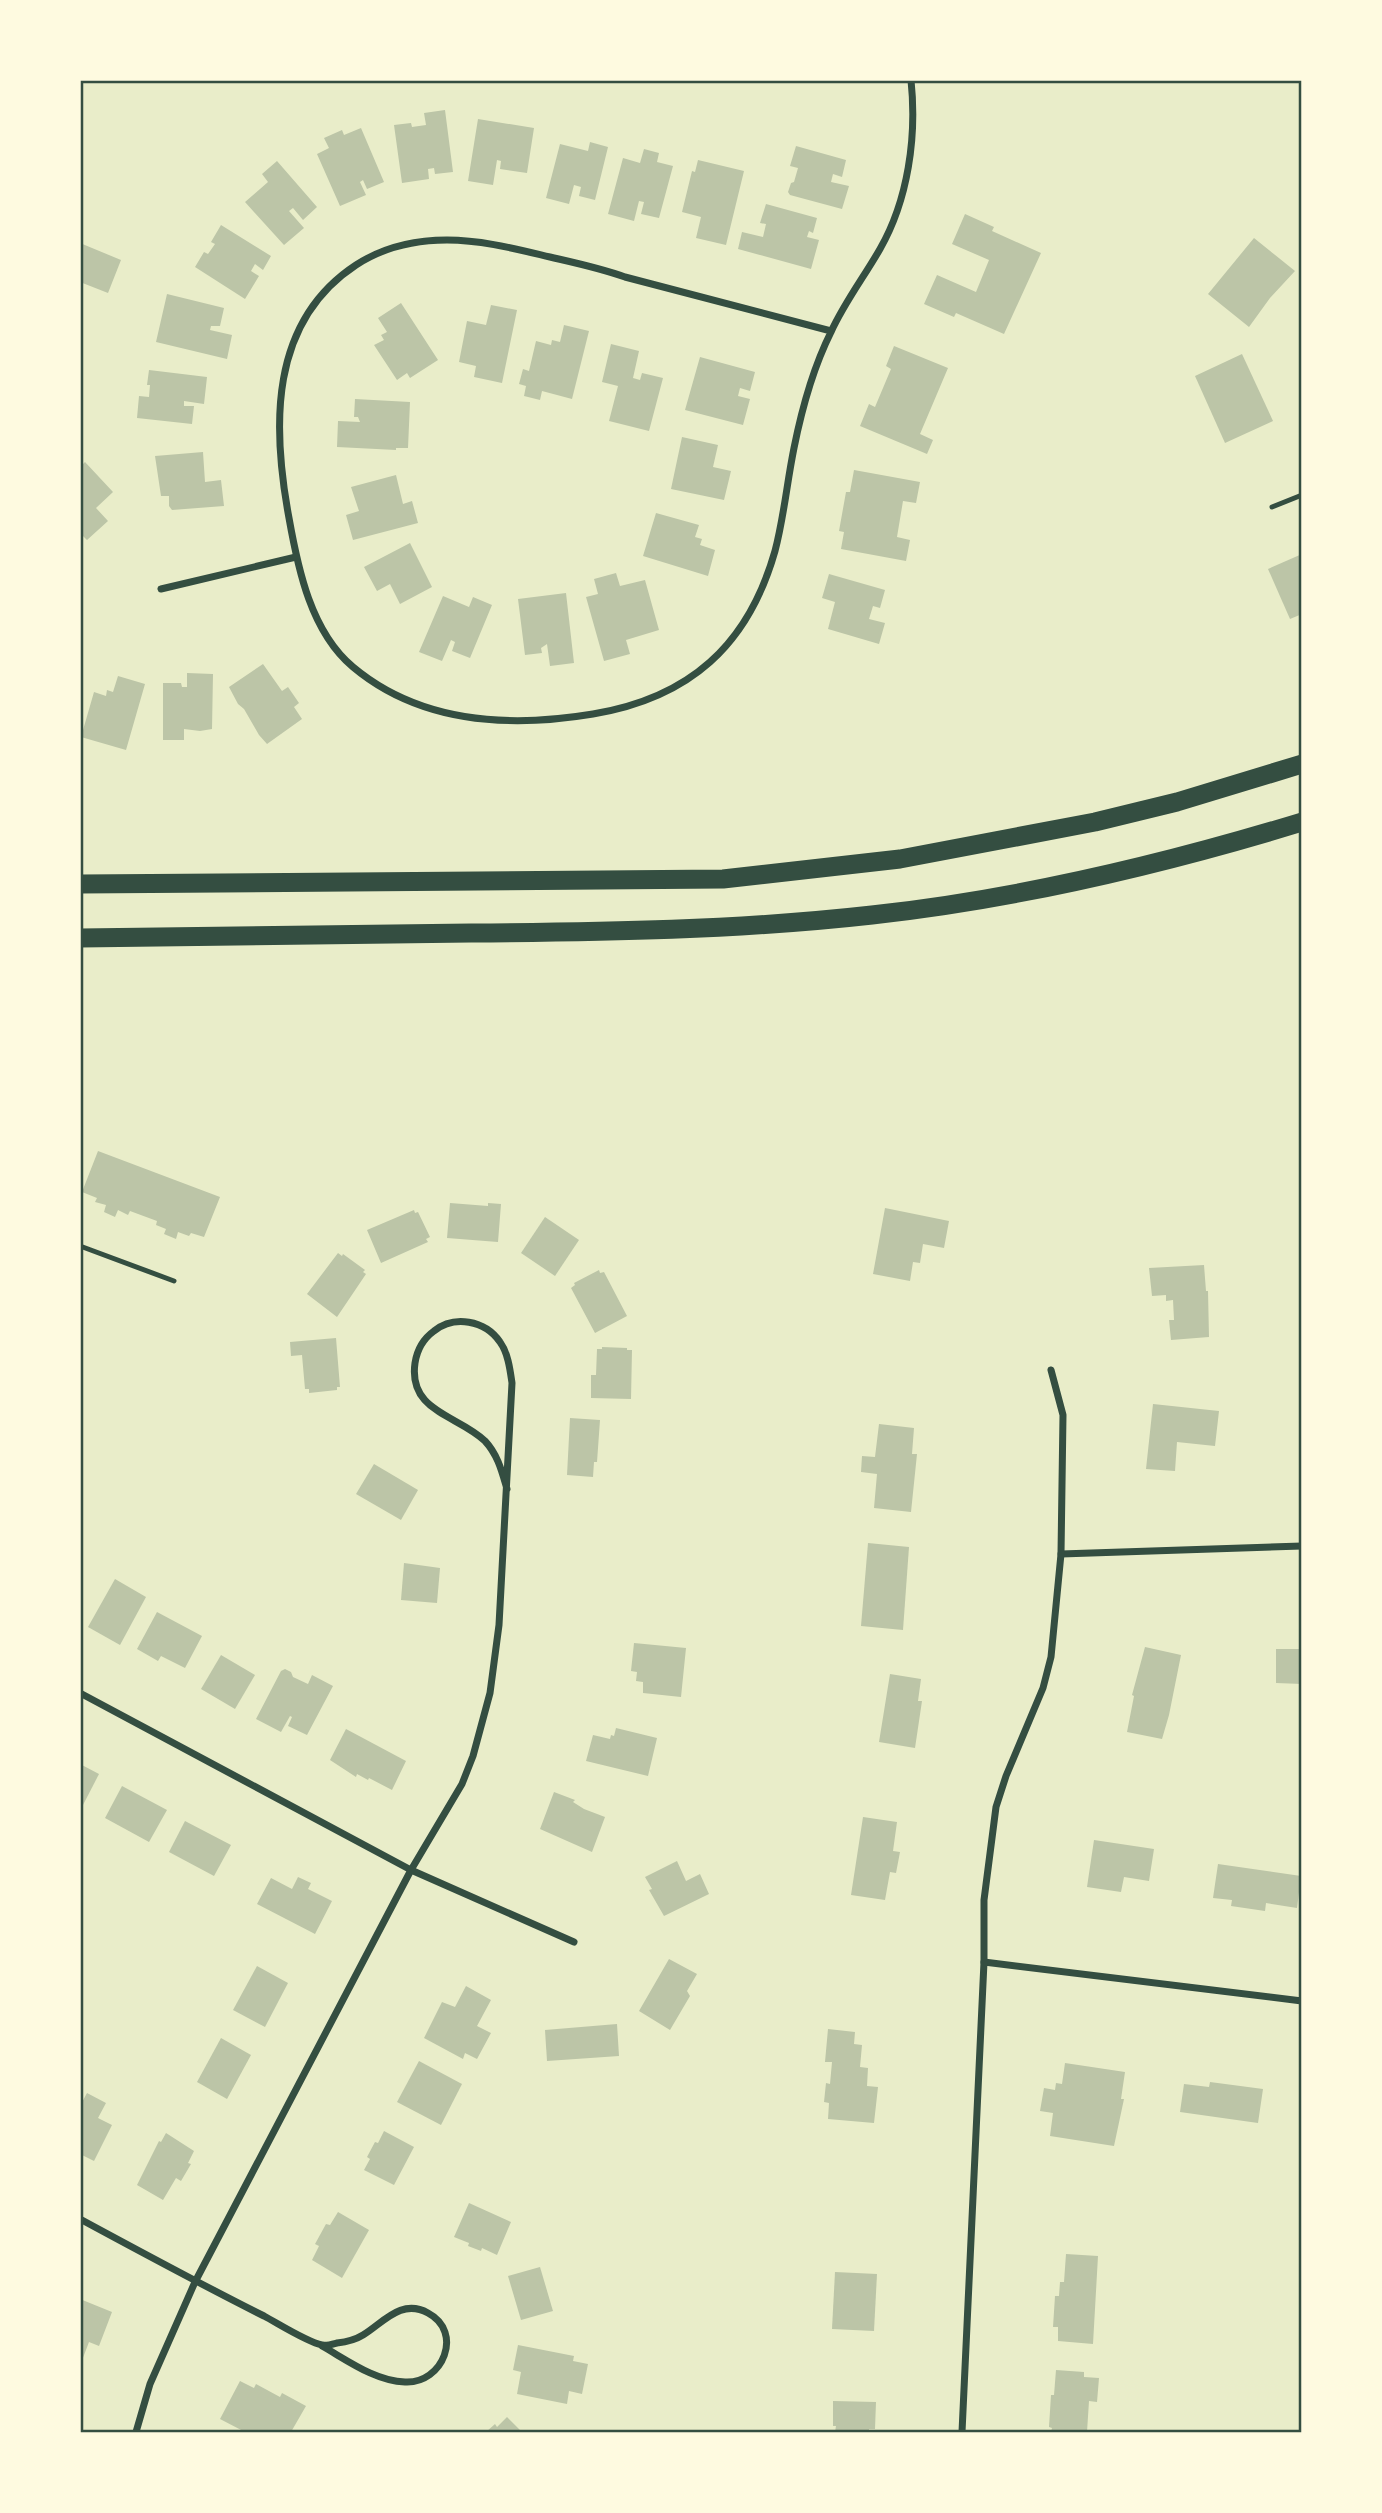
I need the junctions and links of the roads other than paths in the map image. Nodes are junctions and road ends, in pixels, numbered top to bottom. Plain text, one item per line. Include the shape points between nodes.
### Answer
1 (911, 80) edge
2 (831, 331) junction
3 (1301, 495) edge
4 (1272, 507) dead end
5 (296, 557) junction
6 (161, 589) dead end
7 (1301, 764) edge
8 (1301, 822) edge
9 (80, 884) edge
10 (80, 939) edge
11 (80, 1246) edge
12 (174, 1282) dead end
13 (1051, 1370) dead end
14 (507, 1489) junction
15 (1301, 1546) edge
16 (1061, 1554) junction
17 (80, 1693) edge
18 (411, 1870) junction
19 (574, 1942) dead end
20 (984, 1962) junction
21 (1301, 2001) edge
22 (80, 2219) edge
23 (195, 2282) junction
24 (323, 2346) junction
25 (136, 2432) edge
26 (962, 2432) edge

1 - 2 street via 914,114 901,198 880,248
2 - 5 street via 596,266 493,244 444,240 389,249 364,260 323,292 306,313 287,360 280,437
2 - 5 street via 807,395 776,545 760,594 715,660 667,692 614,710 533,720 486,721 408,702 351,665 334,646 310,601
3 - 4 lane
5 - 6 street
7 - 9 highway via 1095,822 900,859 723,879
8 - 10 highway via 1135,869 1047,888 831,919 620,932
11 - 12 lane
13 - 16 street via 1063,1415
14 - 14 street via 509,1361 486,1328 450,1322 422,1343 414,1373 416,1385 437,1412 484,1440 494,1453
14 - 18 street via 499,1625 483,1726 463,1784
15 - 16 street
16 - 20 street via 1051,1657 996,1807 984,1900
17 - 18 street
18 - 19 street
18 - 23 street
20 - 21 street
20 - 26 street
22 - 23 street
23 - 24 street
23 - 25 street via 150,2384
24 - 24 street via 370,2373 406,2383 424,2379 438,2369 446,2339 429,2313 414,2308 398,2310 349,2342

